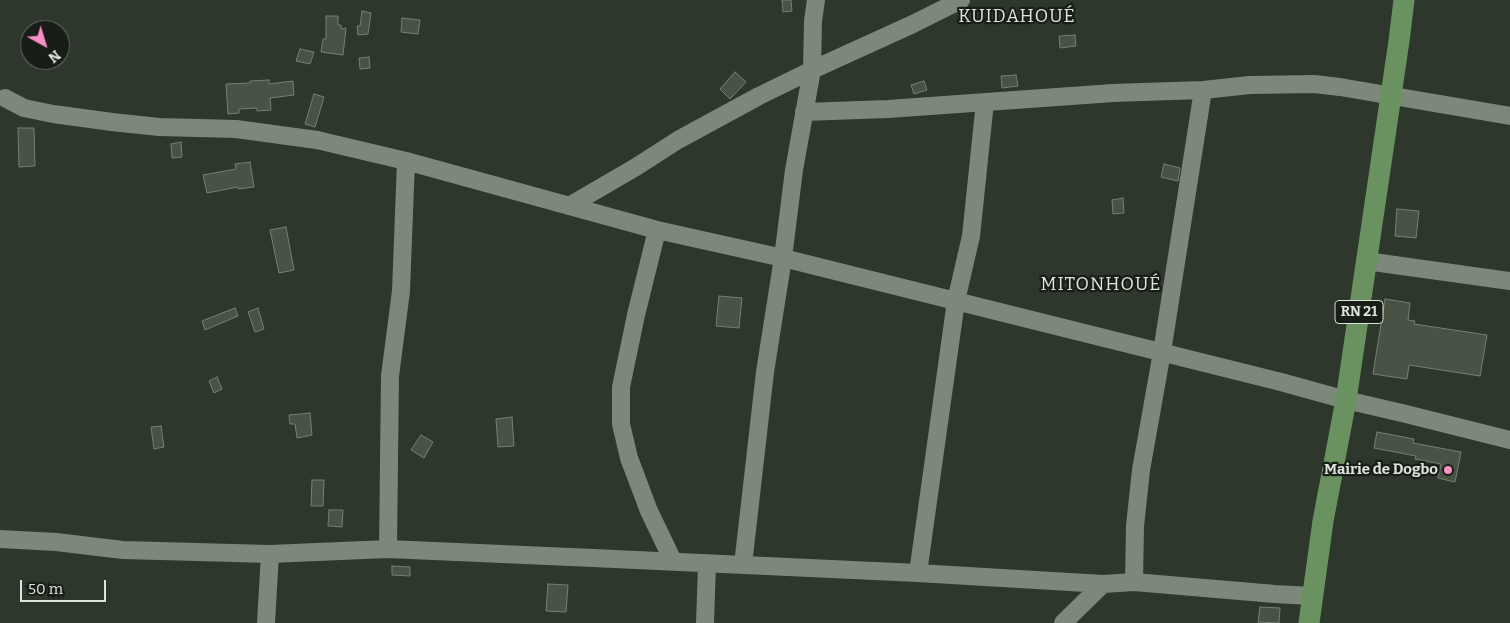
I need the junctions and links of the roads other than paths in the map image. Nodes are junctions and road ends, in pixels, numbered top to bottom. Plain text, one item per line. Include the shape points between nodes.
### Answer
1 (816, 0) edge
2 (961, 0) edge
3 (1404, 0) edge
4 (812, 70) junction
5 (1203, 90) junction
6 (1391, 96) junction
7 (5, 98) dead end
8 (986, 102) junction
9 (804, 112) junction
10 (1510, 116) edge
11 (406, 161) junction
12 (569, 206) junction
13 (657, 230) junction
14 (783, 258) junction
15 (1366, 261) junction
16 (1510, 281) edge
17 (956, 301) junction
18 (1162, 352) junction
19 (1346, 400) junction
20 (1510, 440) edge
21 (0, 539) edge
22 (388, 549) junction
23 (270, 554) junction
24 (673, 561) junction
25 (707, 564) junction
26 (743, 565) junction
27 (918, 573) junction
28 (1134, 582) junction
29 (1103, 584) junction
30 (1312, 596) junction
31 (266, 623) edge
32 (705, 623) edge
33 (1063, 623) edge
34 (1309, 623) edge

1 - 4 street
2 - 4 street
3 - 6 main road, RN 21
4 - 9 street
4 - 12 street via 678,140
5 - 6 street via 1314,84
5 - 8 street
5 - 18 street
6 - 10 street
6 - 15 main road, RN 21
7 - 11 street via 24,108 53,114 159,127 236,129 317,140
8 - 9 street
8 - 17 street via 971,236
9 - 14 street
11 - 12 street
11 - 22 street via 401,290 390,376
12 - 13 street
13 - 14 street
13 - 24 street via 621,387 621,424 629,458 649,511
14 - 17 street
14 - 26 street via 765,372
15 - 16 street
15 - 19 main road, RN 21
17 - 18 street
17 - 27 street
18 - 19 street
18 - 28 street via 1141,470
19 - 20 street
19 - 30 main road, RN 21
21 - 23 street via 124,550
22 - 23 street
22 - 24 street
23 - 31 street
24 - 25 street
25 - 26 street
25 - 32 street
26 - 27 street
27 - 29 street
28 - 29 street
28 - 30 street
29 - 33 street
30 - 34 main road, RN 21

